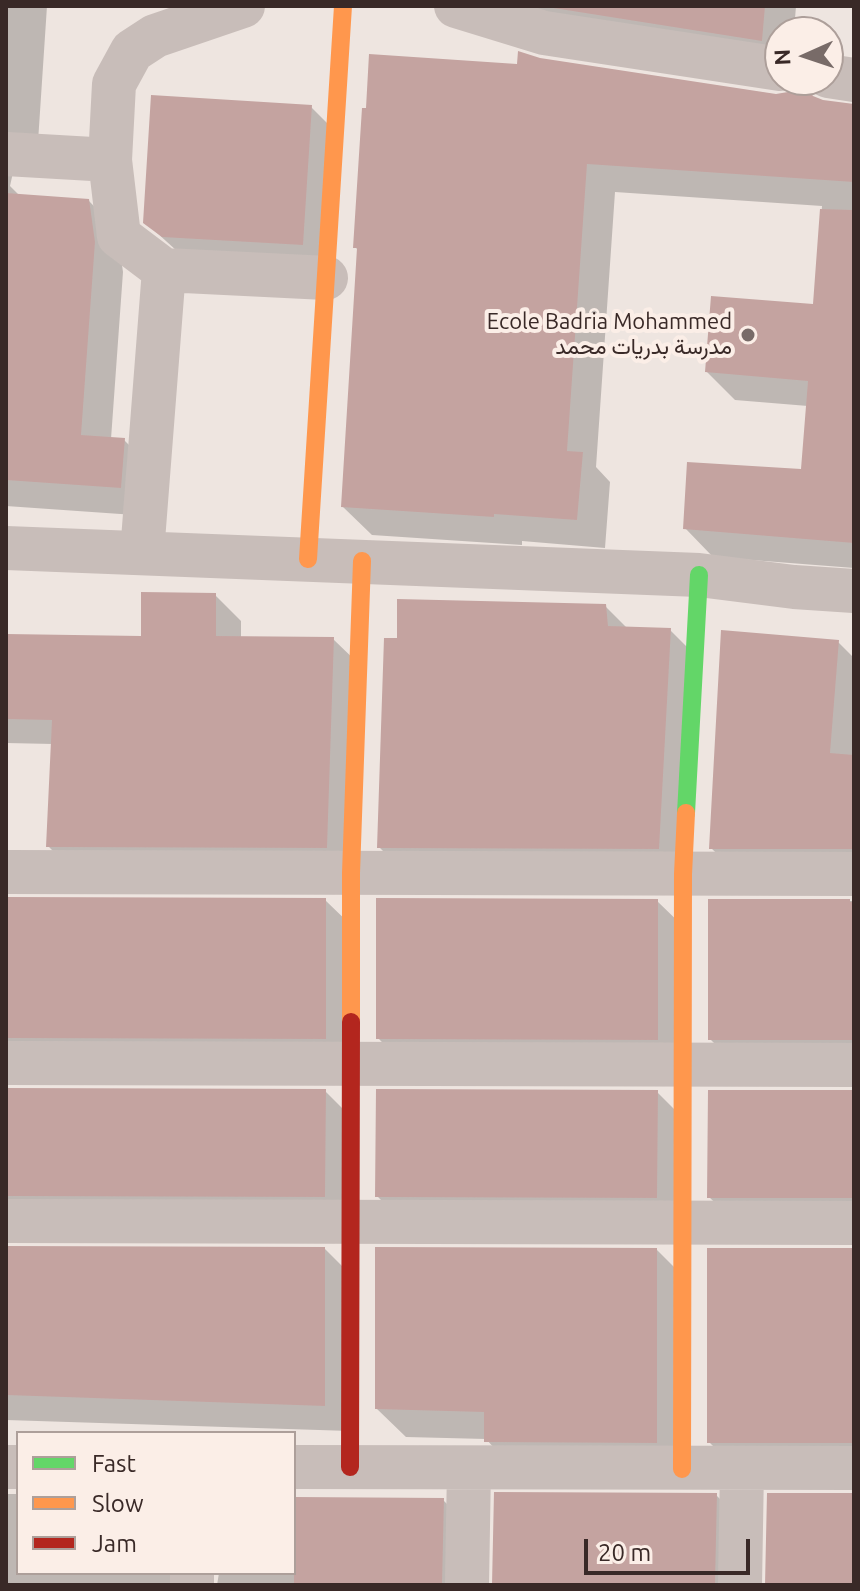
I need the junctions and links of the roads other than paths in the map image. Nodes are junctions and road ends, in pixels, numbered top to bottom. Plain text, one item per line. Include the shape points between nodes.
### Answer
1 (243, 6) edge
2 (343, 6) edge
3 (456, 6) edge
4 (764, 67) edge
5 (114, 84) junction
6 (6, 154) edge
7 (59, 157) junction
8 (110, 160) junction
9 (164, 270) junction
10 (326, 278) junction
11 (6, 548) edge
12 (142, 553) junction
13 (308, 559) junction
14 (362, 561) junction
15 (699, 575) junction
16 (854, 591) edge
17 (6, 872) edge
18 (351, 873) junction
19 (683, 874) junction
20 (854, 874) edge
21 (6, 1063) edge
22 (350, 1064) junction
23 (683, 1065) junction
24 (854, 1065) edge
25 (6, 1221) edge
26 (350, 1222) junction
27 (683, 1223) junction
28 (854, 1223) edge
29 (296, 1467) edge
30 (350, 1467) junction
31 (469, 1468) junction
32 (742, 1468) junction
33 (854, 1468) edge
34 (682, 1469) junction
35 (467, 1585) edge
36 (740, 1585) edge

1 - 5 street via 155,36 132,51
2 - 10 street
3 - 4 street via 544,33
5 - 7 street
5 - 8 street
6 - 7 street
7 - 8 street
8 - 9 street via 119,236
9 - 10 street
9 - 12 street
10 - 13 street
11 - 12 street
12 - 13 street
13 - 14 street
14 - 15 street
14 - 18 street
15 - 16 street
15 - 19 street
17 - 18 street
18 - 19 street
18 - 22 street
19 - 20 street
19 - 23 street
21 - 22 street
22 - 23 street
22 - 26 street
23 - 24 street
23 - 27 street
25 - 26 street
26 - 27 street
26 - 30 street
27 - 28 street
27 - 34 street
29 - 30 street
30 - 31 street
31 - 34 street
31 - 35 street
32 - 33 street
32 - 34 street
32 - 36 street

